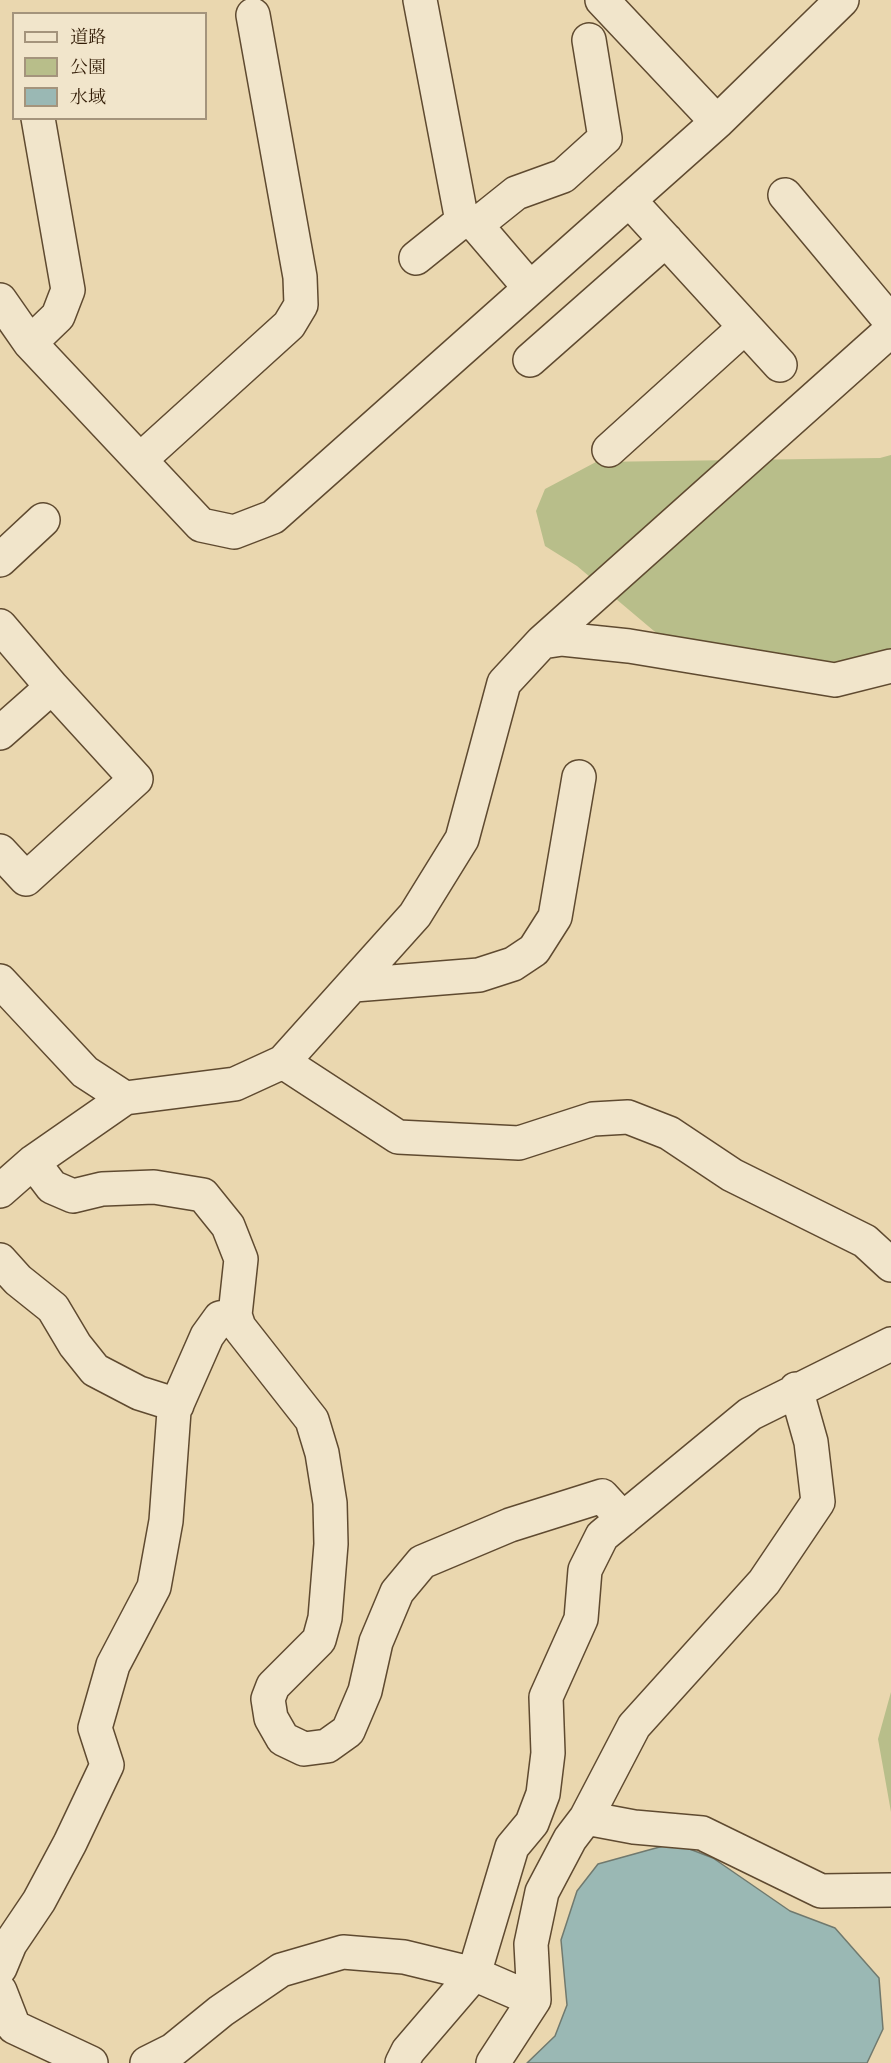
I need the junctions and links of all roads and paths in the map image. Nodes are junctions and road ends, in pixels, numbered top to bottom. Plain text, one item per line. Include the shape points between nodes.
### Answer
1 (420, 0) edge
2 (603, 0) edge
3 (842, 0) edge
4 (253, 15) dead end
5 (589, 40) dead end
6 (38, 120) edge
7 (717, 122) junction
8 (785, 195) dead end
9 (629, 200) junction
10 (469, 223) junction
11 (666, 240) junction
12 (416, 258) dead end
13 (530, 288) junction
14 (0, 300) edge
15 (891, 322) edge
16 (745, 327) junction
17 (891, 330) edge
18 (30, 343) junction
19 (530, 360) dead end
20 (780, 365) dead end
21 (609, 450) dead end
22 (140, 460) junction
23 (43, 520) dead end
24 (0, 560) edge
25 (0, 626) edge
26 (542, 642) junction
27 (891, 666) edge
28 (52, 687) junction
29 (0, 733) edge
30 (579, 777) dead end
31 (0, 851) edge
32 (0, 981) edge
33 (354, 985) junction
34 (283, 1062) junction
35 (124, 1098) junction
36 (33, 1162) junction
37 (0, 1191) edge
38 (0, 1260) edge
39 (891, 1265) edge
40 (235, 1315) junction
41 (891, 1344) edge
42 (796, 1389) junction
43 (177, 1405) junction
44 (623, 1519) junction
45 (586, 1818) junction
46 (891, 1890) edge
47 (0, 1968) edge
48 (474, 1974) junction
49 (0, 1991) edge
50 (534, 2000) junction
51 (91, 2063) edge
52 (147, 2063) edge
53 (402, 2063) edge
54 (492, 2063) edge

1 - 10 street
2 - 7 street
3 - 7 street
4 - 22 street via 300,277 301,305 289,325
5 - 10 street via 604,138 563,176 516,193
6 - 18 street via 68,290 58,316
7 - 9 street
8 - 15 street
9 - 11 street
9 - 13 street
10 - 12 street
10 - 13 street
11 - 16 street
11 - 19 street
13 - 22 street via 273,517 234,532 201,525
14 - 18 street
16 - 20 street
16 - 21 street
17 - 26 street
18 - 22 street
23 - 24 street
25 - 28 street
26 - 27 street via 562,639 629,646 835,680
26 - 33 street via 504,683 462,839 415,915
28 - 29 street
28 - 31 street via 136,779 26,879
30 - 33 street via 555,917 534,950 513,964 479,975
32 - 35 street via 86,1072
33 - 34 street
34 - 35 street via 235,1084
34 - 39 street via 398,1137 519,1143 593,1119 628,1118 669,1133 732,1175 865,1241
35 - 36 street
36 - 37 street
36 - 40 street via 52,1187 73,1196 102,1189 154,1187 202,1195 228,1226 241,1259
38 - 43 street via 53,1308 95,1370 139,1393
40 - 43 street via 220,1318 207,1336
40 - 44 street via 239,1327 312,1420 330,1503 331,1544 325,1618 319,1640 273,1686 268,1699 271,1718 283,1739 304,1749 327,1746 348,1731 365,1691 376,1642 397,1592 422,1562 510,1525 602,1496
41 - 42 street
42 - 44 street via 750,1414
42 - 45 street via 811,1442 818,1502 764,1582 634,1726
43 - 47 street via 166,1521 154,1587 113,1665 95,1728 107,1765 70,1843 10,1944
44 - 48 street via 602,1536 585,1570 582,1619 546,1697 548,1753 543,1794 532,1823 512,1847
45 - 46 street via 702,1833 821,1891
45 - 50 street via 570,1839 542,1892 531,1944
48 - 50 street
48 - 52 street via 404,1957 343,1952 281,1970 173,2050
48 - 53 street
49 - 51 street via 14,2027
50 - 54 street

